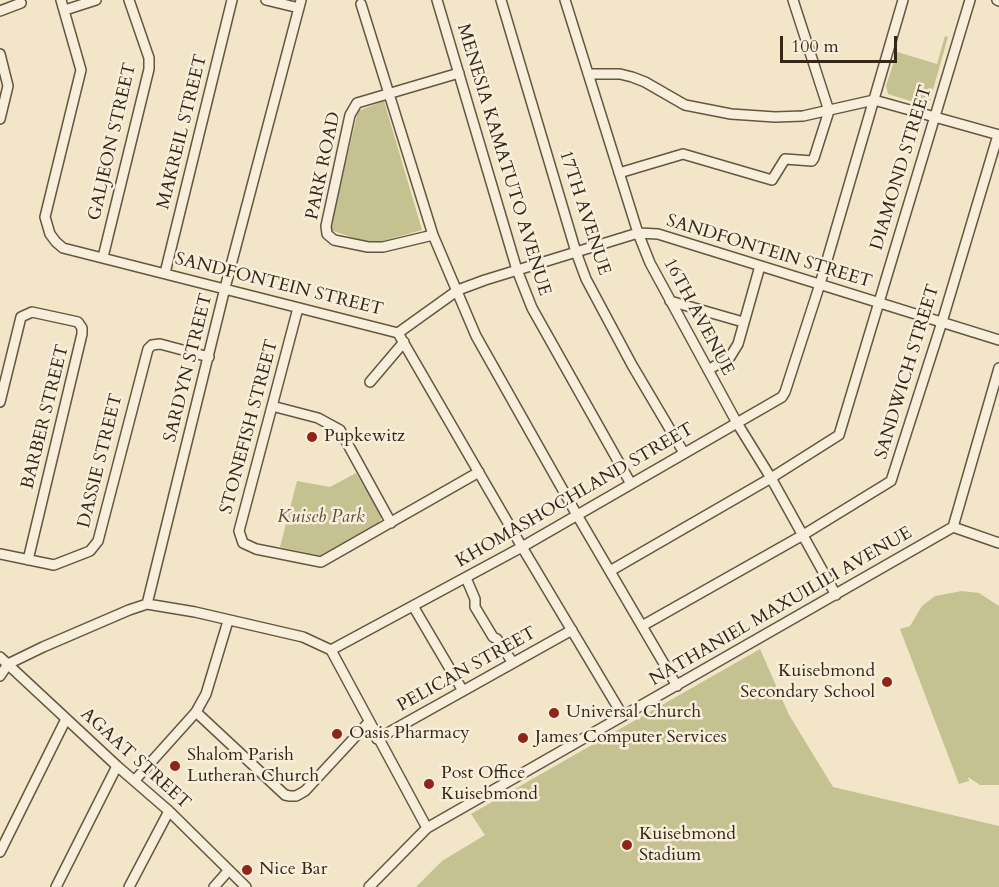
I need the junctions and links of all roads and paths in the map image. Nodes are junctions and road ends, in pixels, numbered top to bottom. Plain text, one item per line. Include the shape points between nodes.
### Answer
1 (96, 0) edge
2 (129, 0) edge
3 (232, 0) edge
4 (266, 0) edge
5 (437, 0) edge
6 (501, 0) edge
7 (565, 0) edge
8 (793, 0) edge
9 (903, 0) edge
10 (970, 0) edge
11 (21, 3) dead end
12 (300, 4) edge
13 (361, 4) dead end
14 (63, 5) edge
15 (0, 11) edge
16 (0, 54) edge
17 (459, 73) junction
18 (588, 74) junction
19 (389, 94) junction
20 (874, 100) junction
21 (829, 111) junction
22 (935, 117) junction
23 (0, 119) edge
24 (999, 135) edge
25 (619, 173) junction
26 (638, 233) junction
27 (433, 235) junction
28 (576, 252) junction
29 (103, 257) junction
30 (760, 266) junction
31 (517, 270) junction
32 (165, 273) junction
33 (820, 284) junction
34 (225, 288) junction
35 (458, 290) junction
36 (670, 301) junction
37 (880, 303) junction
38 (298, 308) junction
39 (743, 322) junction
40 (942, 322) junction
41 (398, 333) junction
42 (999, 340) edge
43 (404, 342) junction
44 (208, 357) junction
45 (999, 368) edge
46 (708, 370) junction
47 (370, 382) dead end
48 (0, 402) edge
49 (272, 406) junction
50 (736, 423) junction
51 (684, 453) junction
52 (479, 472) junction
53 (771, 478) junction
54 (631, 484) junction
55 (577, 515) junction
56 (392, 523) junction
57 (953, 527) junction
58 (803, 535) junction
59 (999, 543) edge
60 (522, 547) junction
61 (0, 554) edge
62 (28, 560) junction
63 (610, 571) junction
64 (466, 578) junction
65 (836, 595) junction
66 (147, 604) junction
67 (413, 606) junction
68 (228, 621) junction
69 (642, 626) junction
70 (572, 630) junction
71 (331, 650) junction
72 (0, 657) edge
73 (513, 663) junction
74 (8, 664) junction
75 (0, 676) edge
76 (677, 686) junction
77 (463, 691) junction
78 (196, 712) junction
79 (623, 716) junction
80 (66, 719) junction
81 (368, 723) junction
82 (377, 738) junction
83 (117, 766) junction
84 (135, 780) junction
85 (169, 811) junction
86 (427, 828) junction
87 (0, 852) edge
88 (229, 870) junction
89 (56, 887) edge
90 (129, 887) edge
91 (214, 887) edge
92 (246, 887) edge
93 (369, 887) edge

1 - 14 street
2 - 29 street, GALJEON STREET via 149,69
3 - 32 street, MAKREIL STREET
4 - 12 street
5 - 17 street, MENESIA KAMATUTO AVENUE
6 - 28 street, 17TH AVENUE
7 - 18 street, 16TH AVENUE
8 - 21 street
9 - 20 street, KHOMASHOCHLAND STREET
10 - 22 street, DIAMOND STREET
11 - 15 street
12 - 34 street, SARDYN STREET
13 - 19 street
14 - 29 street, SANDFONTEIN STREET via 81,70 45,218 50,234 63,248
16 - 23 street via 8,86
17 - 19 street, PARK ROAD
17 - 31 street, MENESIA KAMATUTO AVENUE
18 - 21 street via 633,77 685,105 730,114 775,117
18 - 25 street, 16TH AVENUE
19 - 27 street
19 - 27 street, PARK ROAD via 357,103 350,115 327,234 334,240 383,248
20 - 21 street
20 - 22 street
20 - 33 street, KHOMASHOCHLAND STREET
21 - 25 street via 814,158 807,162 785,159 772,180 683,154
22 - 24 street
22 - 37 street, DIAMOND STREET
24 - 40 street, SANDWICH STREET
25 - 26 street, 16TH AVENUE
26 - 28 street, SANDFONTEIN STREET
26 - 30 street, SANDFONTEIN STREET via 658,234
26 - 36 street, 16TH AVENUE
27 - 35 street
28 - 31 street, SANDFONTEIN STREET
28 - 51 street, 17TH AVENUE via 605,315
29 - 32 street, SANDFONTEIN STREET
30 - 33 street, SANDFONTEIN STREET
30 - 39 street
31 - 35 street, SANDFONTEIN STREET
31 - 54 street, MENESIA KAMATUTO AVENUE via 532,308
32 - 34 street, SANDFONTEIN STREET
33 - 37 street, SANDFONTEIN STREET
33 - 50 street, KHOMASHOCHLAND STREET via 785,392
34 - 38 street, SANDFONTEIN STREET
34 - 44 street, SARDYN STREET
35 - 41 street, SANDFONTEIN STREET
35 - 55 street via 486,355
36 - 39 street
36 - 46 street, 16TH AVENUE
37 - 40 street, SANDFONTEIN STREET
37 - 53 street, DIAMOND STREET via 841,432
38 - 41 street, SANDFONTEIN STREET
38 - 49 street, STONEFISH STREET
39 - 46 street via 730,357
40 - 42 street, SANDFONTEIN STREET
40 - 58 street, SANDWICH STREET via 891,481
41 - 43 street
43 - 47 street
43 - 52 street
44 - 62 street, DASSIE STREET via 160,344 148,349 98,541 90,551 54,565
44 - 66 street, SARDYN STREET
45 - 57 street
46 - 50 street, 16TH AVENUE
48 - 62 street, BARBER STREET via 21,317 32,312 78,322 82,334
49 - 56 street via 318,418 340,430
49 - 56 street, STONEFISH STREET via 239,531 243,543 321,562
50 - 51 street, KHOMASHOCHLAND STREET
50 - 53 street, 16TH AVENUE
51 - 54 street, KHOMASHOCHLAND STREET
52 - 56 street, STONEFISH STREET
52 - 60 street
53 - 58 street, 16TH AVENUE
53 - 63 street, DIAMOND STREET
54 - 55 street, KHOMASHOCHLAND STREET
55 - 60 street, KHOMASHOCHLAND STREET
55 - 63 street
57 - 59 street
57 - 65 street, NATHANIEL MAXUILILI AVENUE
58 - 65 street, 16TH AVENUE
58 - 69 street, SANDWICH STREET
60 - 64 street, KHOMASHOCHLAND STREET
60 - 70 street
61 - 62 street, DASSIE STREET
63 - 69 street
64 - 67 street, KHOMASHOCHLAND STREET
64 - 73 street via 475,607
65 - 76 street, NATHANIEL MAXUILILI AVENUE
66 - 68 street
66 - 74 street
67 - 71 street, KHOMASHOCHLAND STREET
67 - 77 street
68 - 71 street via 303,637
68 - 78 street via 206,694
69 - 76 street
70 - 73 street, PELICAN STREET
70 - 79 street
71 - 81 street
72 - 74 street, AGAAT STREET
73 - 77 street, PELICAN STREET
74 - 75 street
74 - 80 street, AGAAT STREET
76 - 79 street, NATHANIEL MAXUILILI AVENUE
77 - 82 street, PELICAN STREET
78 - 81 street via 290,796 305,791
78 - 84 street
79 - 86 street, NATHANIEL MAXUILILI AVENUE
80 - 83 street, AGAAT STREET
80 - 87 street
81 - 82 street
82 - 86 street
83 - 84 street, AGAAT STREET
83 - 89 street
84 - 85 street, AGAAT STREET
85 - 88 street, AGAAT STREET
85 - 90 street
86 - 93 street, NATHANIEL MAXUILILI AVENUE
88 - 91 street
88 - 92 street, AGAAT STREET

